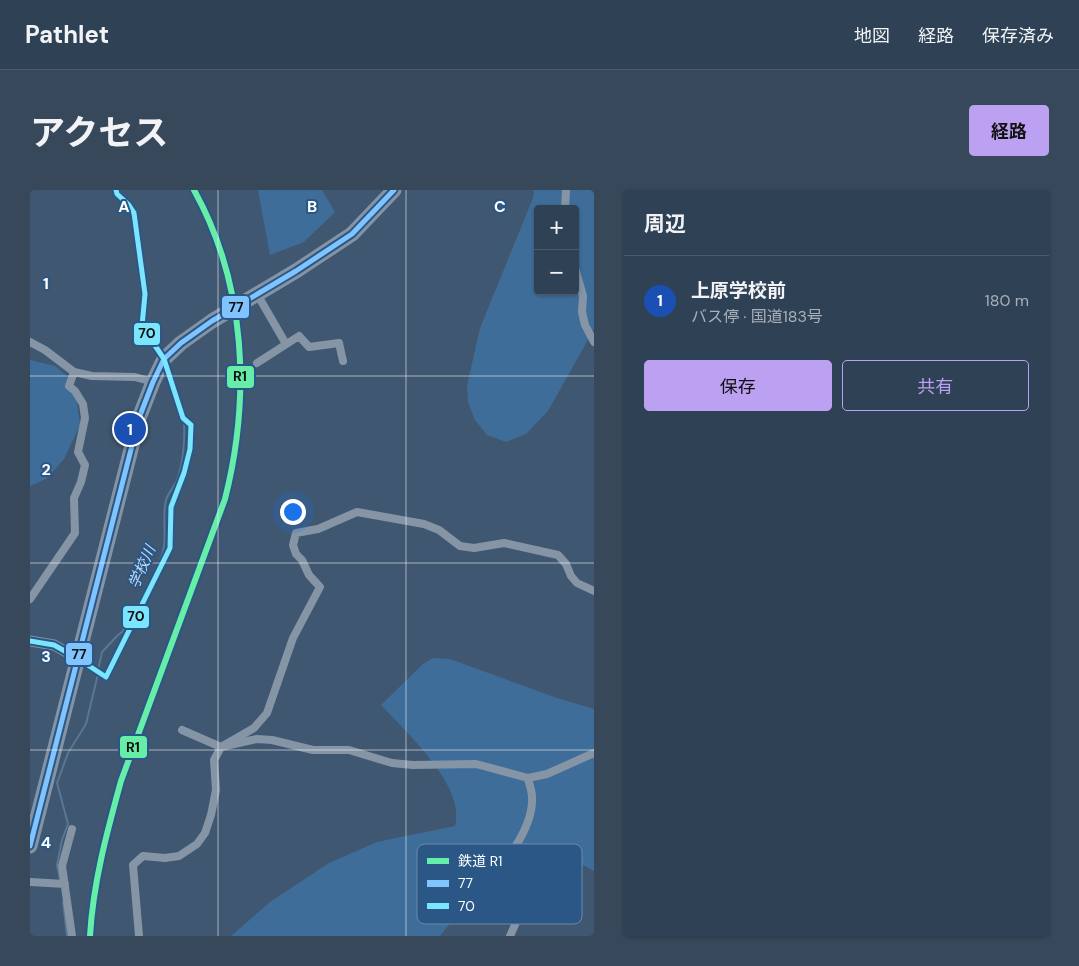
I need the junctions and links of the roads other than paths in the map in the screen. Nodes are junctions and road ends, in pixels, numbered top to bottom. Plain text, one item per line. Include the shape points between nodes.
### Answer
1 (116, 190) edge
2 (394, 190) edge
3 (566, 190) edge
4 (565, 205) edge
5 (579, 280) edge
6 (257, 294) junction
7 (30, 342) edge
8 (594, 342) edge
9 (286, 344) junction
10 (164, 359) junction
11 (343, 361) dead end
12 (257, 363) dead end
13 (74, 372) junction
14 (153, 382) junction
15 (594, 591) edge
16 (30, 599) edge
17 (30, 641) edge
18 (78, 658) junction
19 (182, 730) dead end
20 (221, 748) junction
21 (594, 753) edge
22 (528, 778) junction
23 (72, 829) dead end
24 (30, 844) edge
25 (516, 844) edge
26 (30, 882) edge
27 (65, 884) junction
28 (515, 924) edge
29 (72, 936) edge
30 (139, 936) edge
31 (510, 936) edge

1 - 10 street via 134,213 145,294 142,326
2 - 6 highway via 352,234
3 - 4 street
5 - 8 street via 584,296 584,325
6 - 9 street
6 - 10 highway via 212,321
7 - 13 street
9 - 11 street via 299,336 309,347 339,343
9 - 12 street
10 - 14 highway
10 - 18 street via 183,418 191,425 190,449 171,506 170,548 106,677
13 - 14 street via 92,376 135,377
13 - 16 street via 69,386 83,404 85,418 78,452 85,465 74,498 74,533
14 - 18 highway via 140,418
15 - 20 street via 577,583 558,555 504,543 474,548 460,546 439,530 424,524 357,512 318,529 296,533 293,545 296,554 320,586 293,638 267,713 254,728
17 - 18 street via 54,645
18 - 24 highway
19 - 20 street
20 - 22 street via 257,739 272,740 313,750 350,750 392,763 476,764
20 - 30 street via 214,760 216,790 211,815 196,844 179,856 143,856 133,865
21 - 22 street via 547,774
22 - 25 street via 532,799 530,816
23 - 27 street via 62,866
26 - 27 street
27 - 29 street
28 - 31 street

